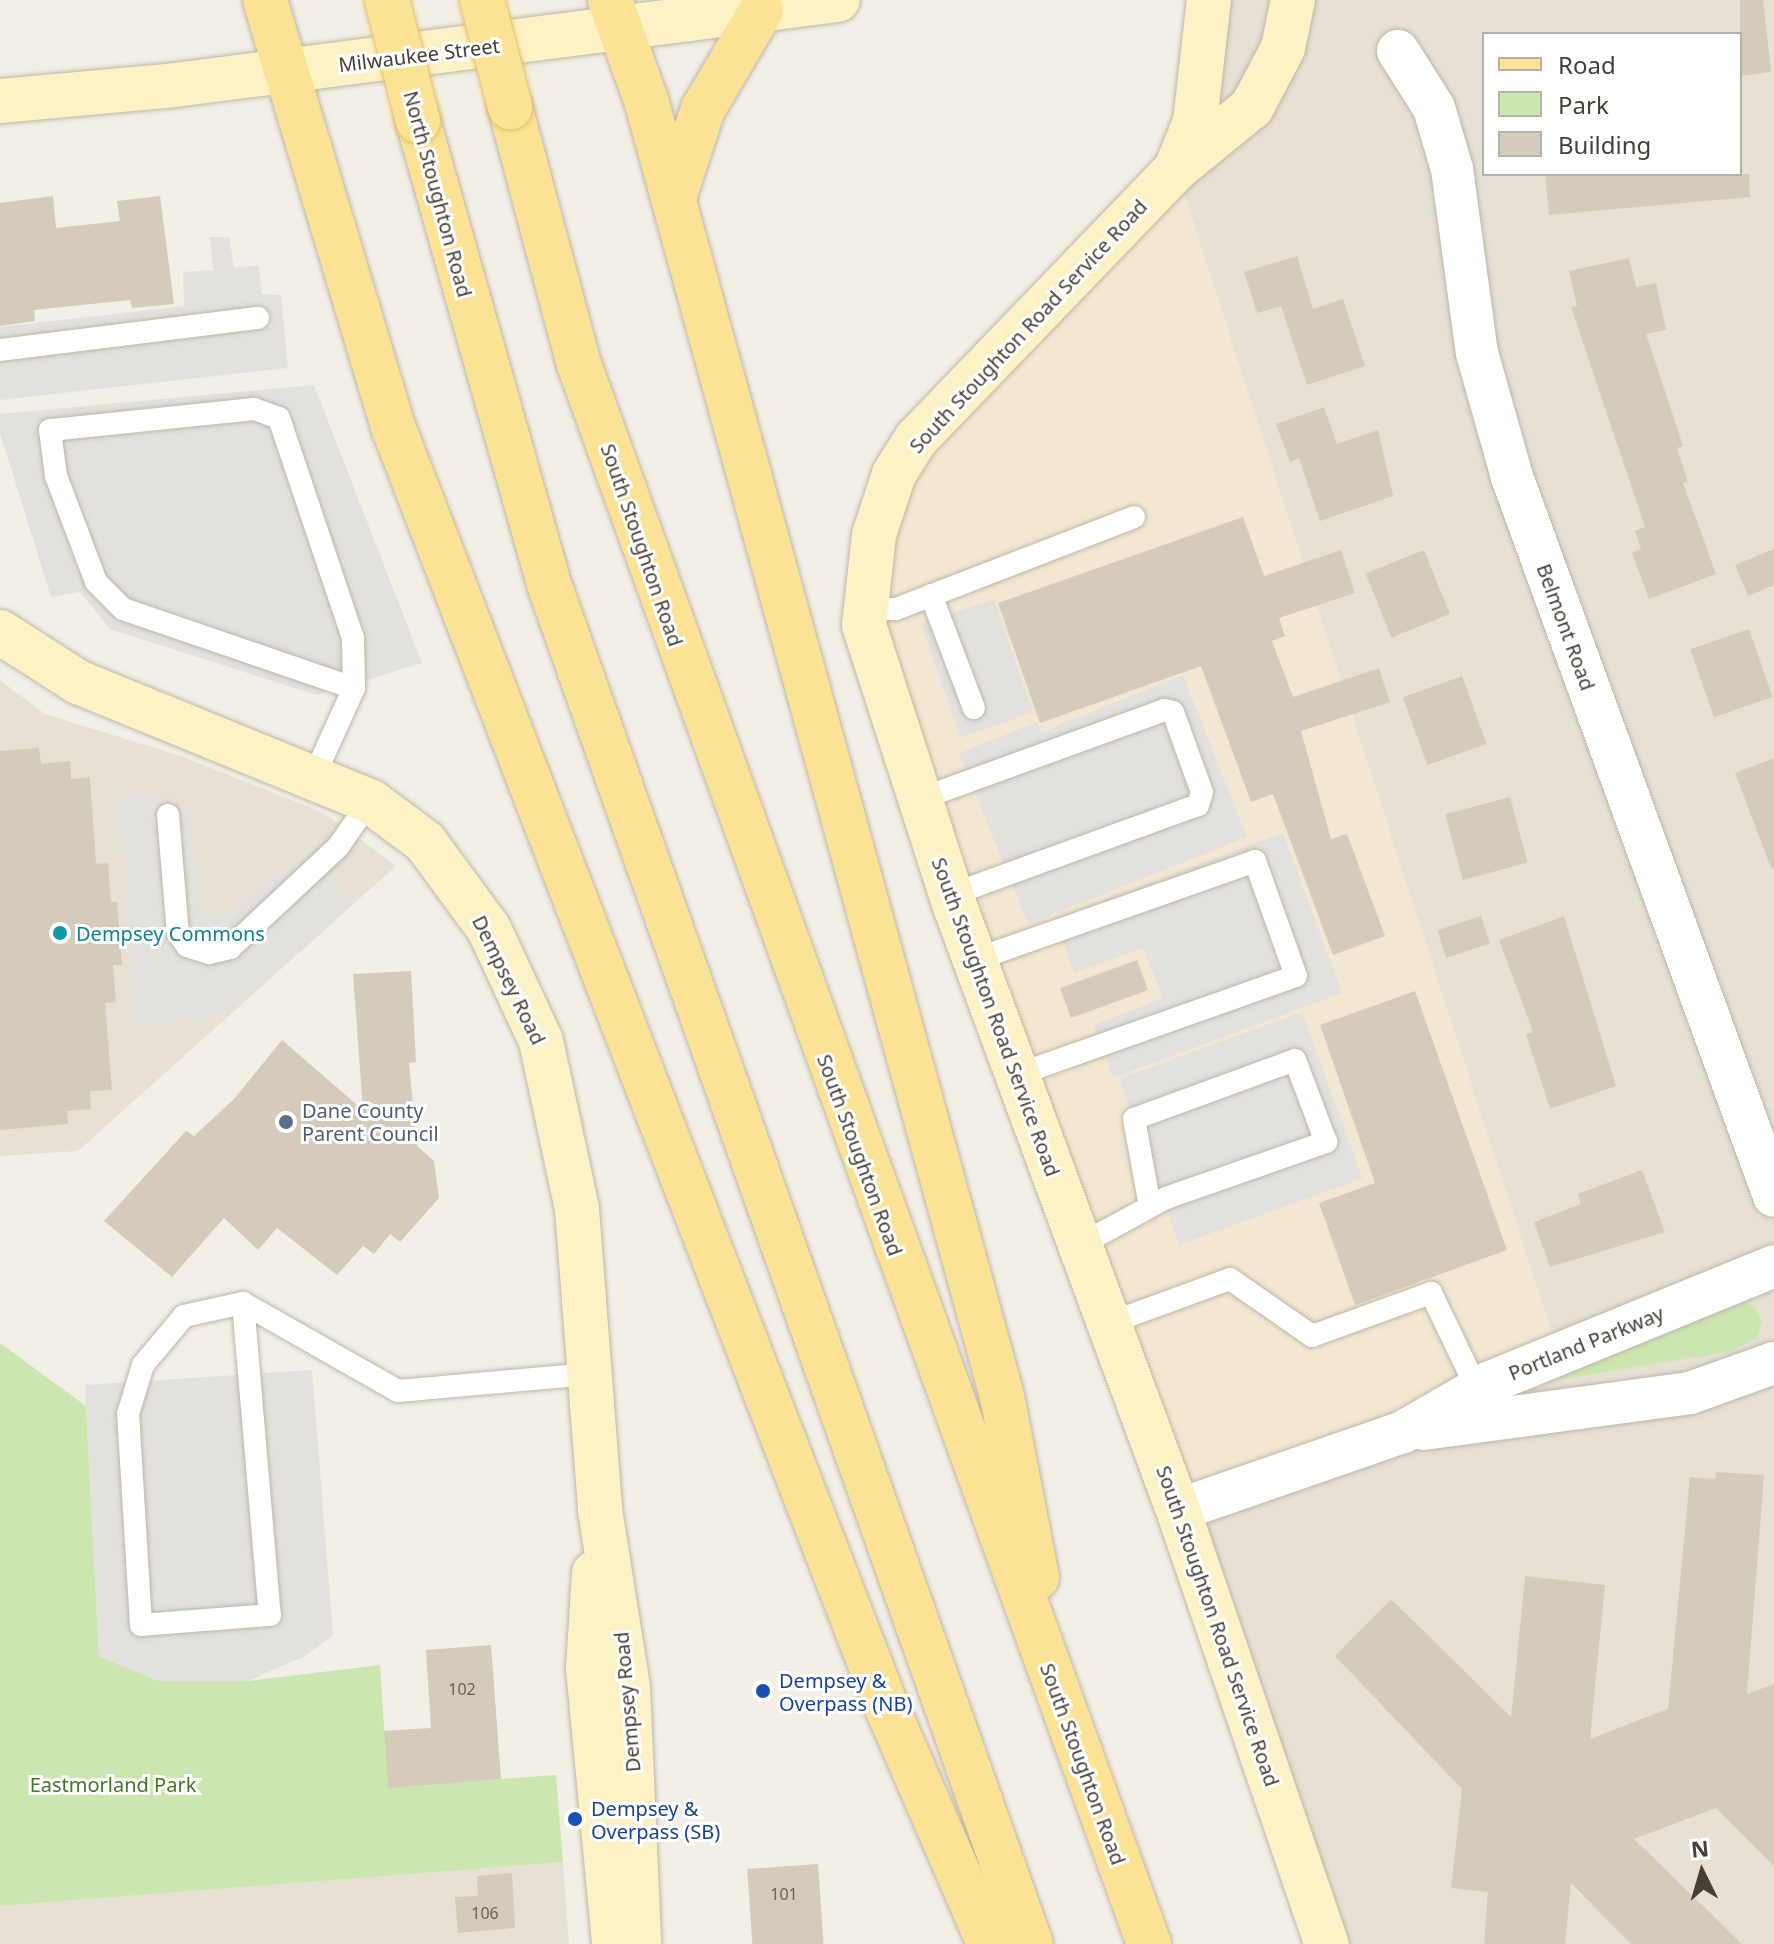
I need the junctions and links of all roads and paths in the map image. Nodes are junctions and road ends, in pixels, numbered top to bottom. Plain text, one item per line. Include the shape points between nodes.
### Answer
1 (265, 0) edge
2 (387, 0) edge
3 (482, 0) edge
4 (838, 0) edge
5 (1209, 0) edge
6 (1293, 0) edge
7 (761, 11) junction
8 (615, 15) edge
9 (1398, 51) dead end
10 (288, 71) junction
11 (0, 101) edge
12 (1176, 169) junction
13 (673, 201) junction
14 (258, 318) dead end
15 (0, 350) edge
16 (1134, 517) dead end
17 (931, 595) junction
18 (866, 609) junction
19 (0, 632) edge
20 (354, 688) junction
21 (974, 708) dead end
22 (315, 774) junction
23 (920, 799) junction
24 (370, 801) junction
25 (168, 815) dead end
26 (951, 895) junction
27 (974, 960) junction
28 (1016, 1075) junction
29 (1774, 1196) edge
30 (1150, 1206) junction
31 (1078, 1246) junction
32 (1774, 1266) edge
33 (243, 1303) junction
34 (1107, 1324) junction
35 (1774, 1363) edge
36 (589, 1374) junction
37 (1477, 1389) junction
38 (1403, 1432) junction
39 (600, 1510) junction
40 (1178, 1510) junction
41 (1062, 1706) junction
42 (614, 1944) edge
43 (639, 1944) edge
44 (989, 1944) edge
45 (1031, 1944) edge
46 (1149, 1944) edge
47 (1327, 1944) edge

1 - 10 main road
2 - 45 main road, North Stoughton Road, bridge via 490,388 635,834
3 - 41 main road, South Stoughton Road, bridge via 579,364
4 - 7 street, Milwaukee Street
5 - 12 street, South Stoughton Road Service Road via 1195,122
6 - 12 street, South Stoughton Road Service Road via 1283,48 1252,107
7 - 8 street, Milwaukee Street
7 - 13 main road via 698,121
8 - 10 street, Milwaukee Street
8 - 13 main road
9 - 29 street, Belmont Road via 1434,108 1452,169 1477,353 1502,448
10 - 11 street, Milwaukee Street
10 - 44 main road via 394,429 887,1708
12 - 18 street, South Stoughton Road Service Road via 916,439 894,474 874,535
13 - 41 main road via 1002,1396
14 - 15 lane
16 - 17 lane
17 - 18 lane via 896,609
17 - 21 lane
18 - 23 street, South Stoughton Road Service Road via 864,625
19 - 22 street, Dempsey Road via 78,682
20 - 20 lane via 353,638 279,418 254,409 50,430 56,476 96,582 123,609
20 - 22 lane
22 - 24 street, Dempsey Road
23 - 26 street, South Stoughton Road Service Road
23 - 26 lane via 1164,710 1173,712 1202,792 1198,805
24 - 25 lane via 338,847 230,948 209,953 187,946 178,933
24 - 36 street, Dempsey Road via 425,842 462,887 541,1041 577,1209
26 - 27 street, South Stoughton Road Service Road
27 - 28 street, South Stoughton Road Service Road
27 - 28 lane via 1255,861 1296,976
28 - 31 street, South Stoughton Road Service Road
30 - 30 lane via 1326,1142 1295,1060 1134,1119
30 - 31 lane
31 - 34 street, South Stoughton Road Service Road
32 - 37 street, Portland Parkway
33 - 33 lane via 184,1316 143,1365 128,1414 141,1625 270,1615
33 - 36 lane via 398,1391
34 - 37 lane via 1230,1279 1312,1336 1431,1293
34 - 40 street, South Stoughton Road Service Road
35 - 38 street, Portland Parkway via 1690,1393
36 - 39 street, Dempsey Road
37 - 38 street, Portland Parkway
38 - 40 street, Portland Parkway
39 - 42 street, Dempsey Road via 588,1668
39 - 43 street, Dempsey Road via 628,1687
40 - 47 street, South Stoughton Road Service Road
41 - 46 main road, South Stoughton Road

